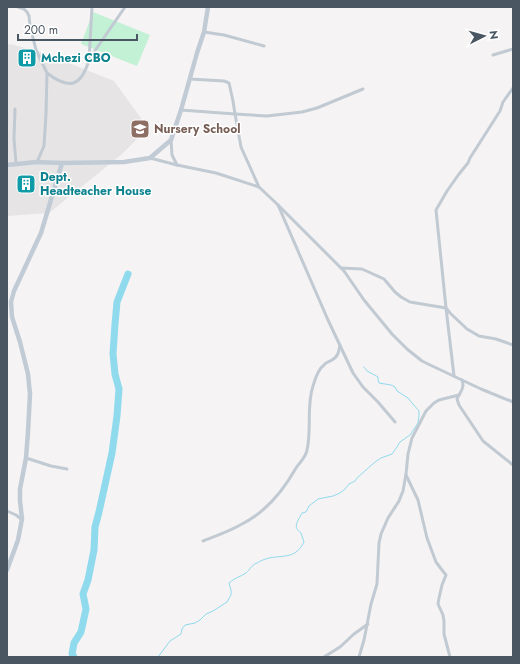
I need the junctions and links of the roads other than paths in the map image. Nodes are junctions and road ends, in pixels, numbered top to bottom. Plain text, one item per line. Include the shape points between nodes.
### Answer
1 (18, 7) edge
2 (92, 7) edge
3 (126, 7) edge
4 (208, 7) edge
5 (204, 32) junction
6 (264, 46) dead end
7 (513, 49) edge
8 (493, 55) dead end
9 (89, 60) junction
10 (47, 73) junction
11 (190, 79) junction
12 (513, 88) edge
13 (363, 89) dead end
14 (15, 110) dead end
15 (181, 110) junction
16 (234, 114) junction
17 (171, 140) junction
18 (150, 158) junction
19 (38, 162) junction
20 (62, 163) junction
21 (16, 164) junction
22 (7, 165) edge
23 (177, 166) junction
24 (259, 187) junction
25 (276, 203) junction
26 (341, 268) junction
27 (446, 308) junction
28 (340, 345) junction
29 (513, 345) edge
30 (454, 376) junction
31 (462, 380) junction
32 (459, 395) junction
33 (513, 402) edge
34 (395, 422) dead end
35 (26, 458) junction
36 (513, 465) edge
37 (67, 469) dead end
38 (406, 474) junction
39 (7, 511) edge
40 (22, 519) junction
41 (203, 541) dead end
42 (7, 570) edge
43 (368, 624) junction
44 (324, 657) edge
45 (359, 657) edge
46 (450, 657) edge

1 - 10 street via 24,9 29,16 36,50
2 - 9 street
3 - 9 street
4 - 5 street
5 - 6 street
5 - 11 street
7 - 8 street
9 - 10 street via 80,80 71,84 53,78
10 - 19 street via 44,146
11 - 15 street
11 - 16 street via 227,82
12 - 27 street via 436,210
13 - 16 street via 302,112 267,116
14 - 21 street
15 - 16 street
15 - 17 street
16 - 24 street via 241,147
17 - 18 street
17 - 23 street via 172,155
18 - 20 street via 124,162
18 - 23 street
19 - 20 street
19 - 21 street
20 - 35 street via 40,237 11,302 12,317 29,384
21 - 22 street
23 - 24 street via 216,173
24 - 25 street
25 - 26 street
25 - 28 street
26 - 27 street via 362,268 384,279 395,292 410,302
26 - 30 street via 364,300 407,349 422,360
27 - 29 street via 478,336
27 - 30 street
28 - 34 street via 353,373 363,387
28 - 41 street via 338,355 320,369 313,386 307,452 284,487 272,502 250,520
30 - 31 street
31 - 32 street via 463,388
31 - 33 street
32 - 36 street via 459,406 483,441
32 - 38 street via 439,400 426,411 412,438
35 - 37 street
35 - 40 street via 20,489
38 - 43 street via 399,501 381,534 377,584
38 - 46 street via 418,500 436,562 446,575 438,604 443,615 444,634
39 - 40 street
40 - 42 street via 18,540
43 - 44 street
43 - 45 street

